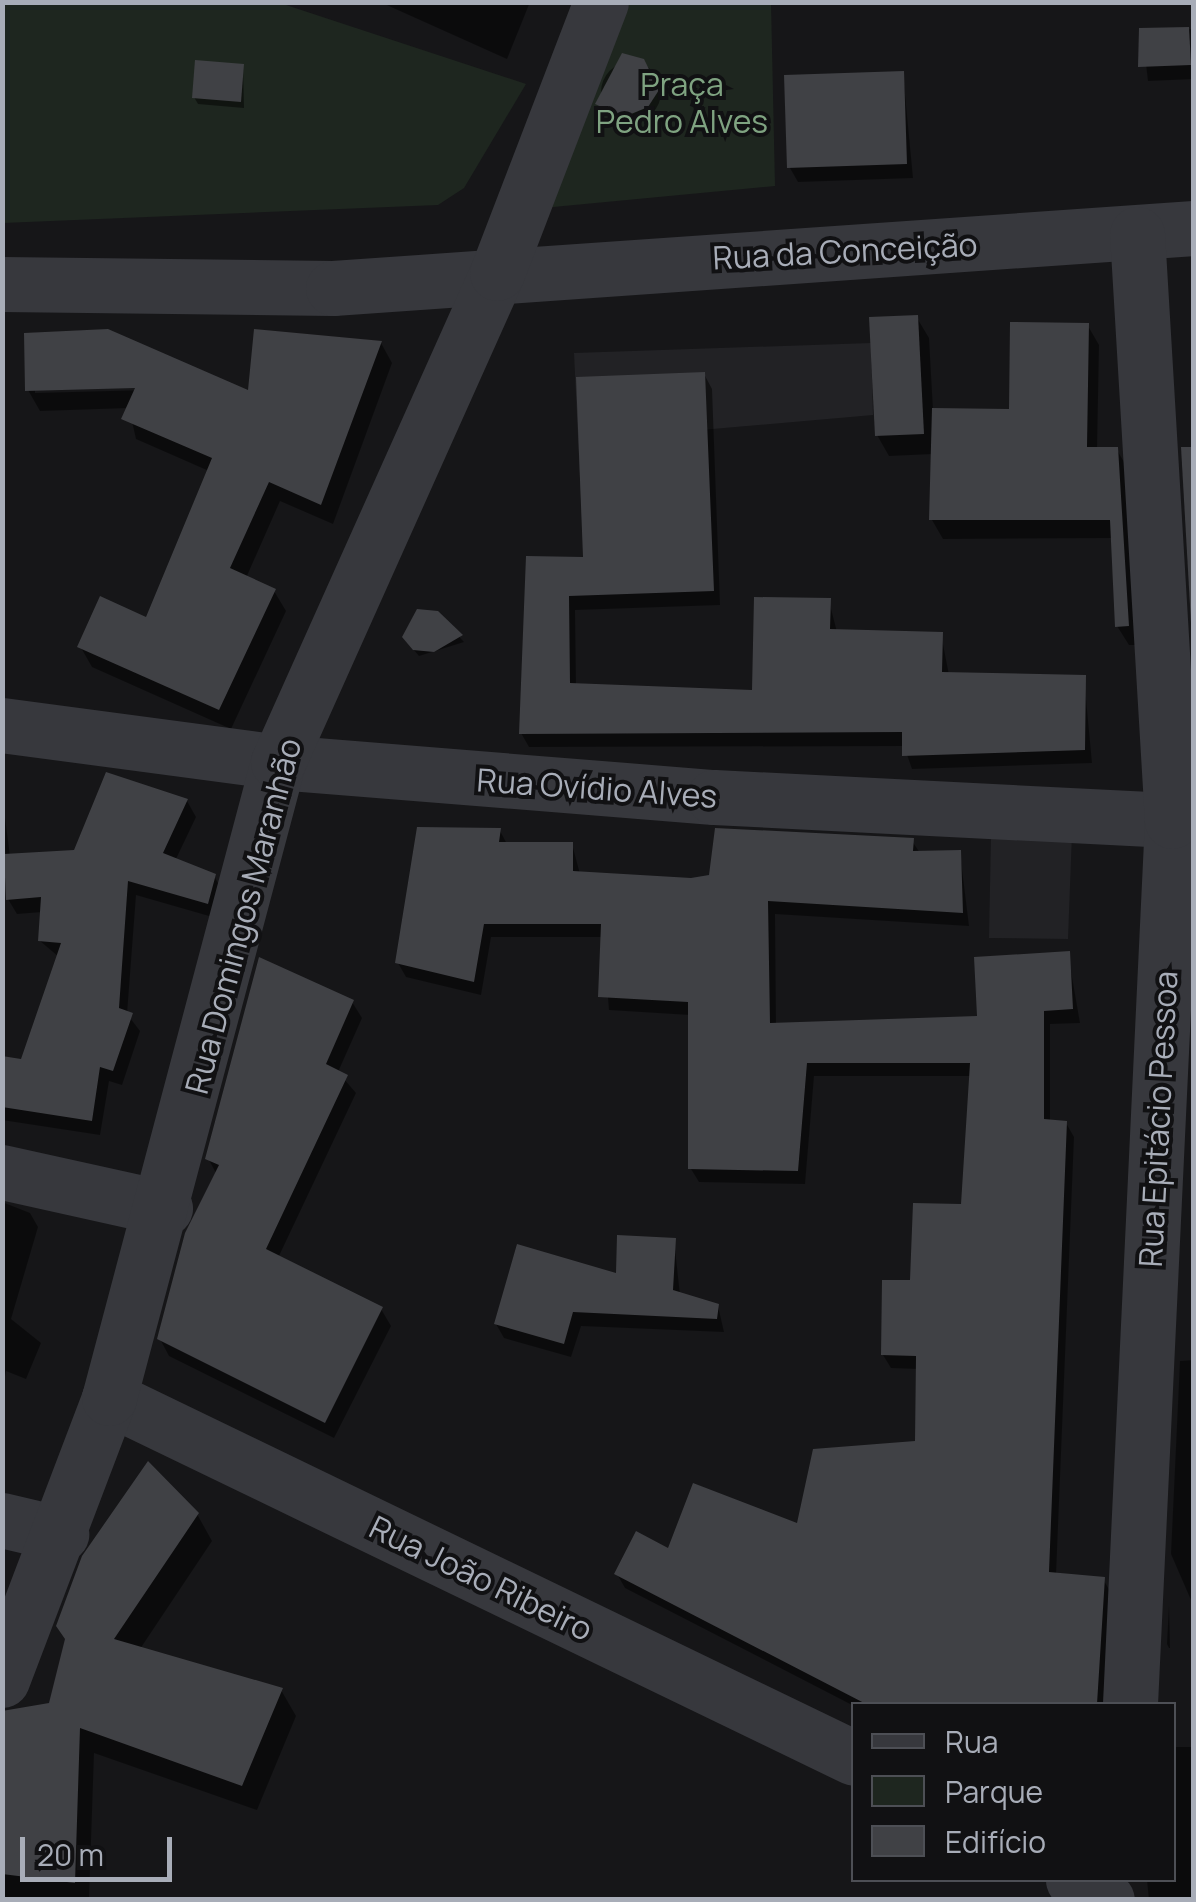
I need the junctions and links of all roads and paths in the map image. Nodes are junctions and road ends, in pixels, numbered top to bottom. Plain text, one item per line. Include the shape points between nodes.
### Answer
1 (601, 2) edge
2 (1194, 228) edge
3 (1137, 234) junction
4 (497, 273) junction
5 (2, 284) edge
6 (2, 724) edge
7 (278, 762) junction
8 (1183, 821) edge
9 (2, 1172) edge
10 (165, 1208) junction
11 (109, 1398) junction
12 (2, 1520) edge
13 (61, 1534) junction
14 (2, 1680) edge
15 (1130, 1702) edge
16 (851, 1757) edge
17 (1076, 1882) edge
18 (1106, 1900) edge

1 - 4 street, Rua Domingos Maranhão
2 - 3 street, Rua da Conceição
3 - 4 street, Rua da Conceição
3 - 8 street, Rua Epitácio Pessoa
4 - 5 street, Rua da Conceição via 179,292
4 - 7 street, Rua Domingos Maranhão
6 - 7 street, Rua Ovídio Alves
7 - 8 street, Rua Ovídio Alves
7 - 10 street, Rua Domingos Maranhão
8 - 15 street, Rua Epitácio Pessoa
9 - 10 street
10 - 11 street, Rua Domingos Maranhão
11 - 13 street, Rua Domingos Maranhão
11 - 16 street, Rua João Ribeiro
12 - 13 street
13 - 14 street, Rua Domingos Maranhão
17 - 18 street

